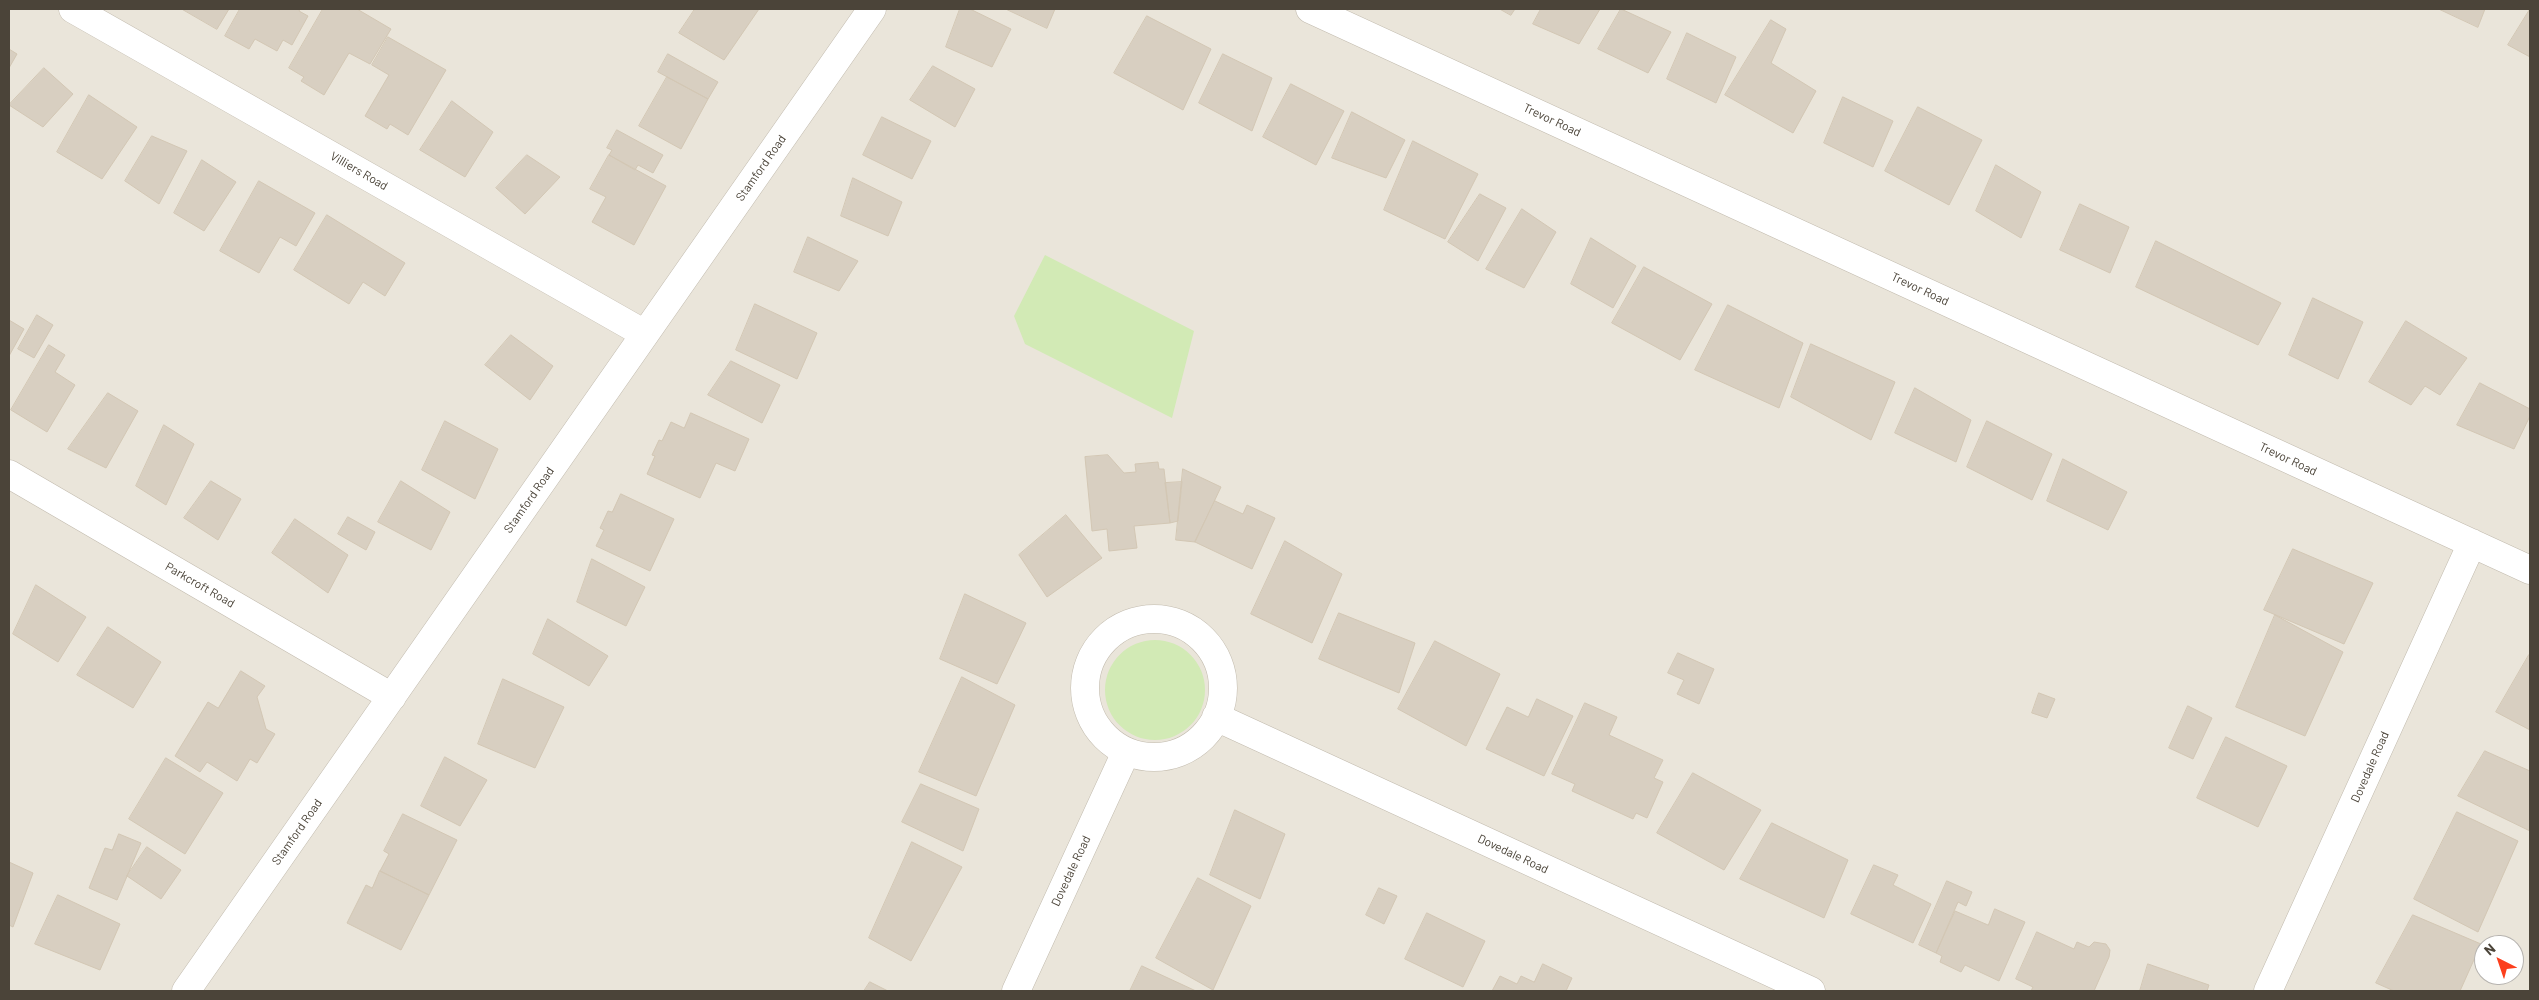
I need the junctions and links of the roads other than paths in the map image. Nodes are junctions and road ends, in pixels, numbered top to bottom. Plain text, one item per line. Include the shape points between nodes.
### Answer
1 (73, 9) edge
2 (872, 9) edge
3 (1310, 9) edge
4 (645, 334) junction
5 (9, 474) edge
6 (2472, 543) junction
7 (2530, 570) edge
8 (392, 697) junction
9 (1216, 717) junction
10 (1126, 752) junction
11 (186, 991) edge
12 (1016, 991) edge
13 (1810, 991) edge
14 (2268, 991) edge

1 - 4 street, Villiers Road
2 - 4 street, Stamford Road
3 - 6 street, Trevor Road
4 - 8 street, Stamford Road
5 - 8 street, Parkcroft Road
6 - 7 street, Trevor Road
6 - 14 street, Dovedale Road
8 - 11 street, Stamford Road
9 - 10 street via 1204,735 1188,748 1168,756 1147,757
9 - 10 street via 1222,696 1222,674 1214,654 1200,636 1182,624 1161,619 1140,620 1119,628 1102,642 1090,660 1085,681 1086,703 1094,723
9 - 13 street, Dovedale Road
10 - 12 street, Dovedale Road

